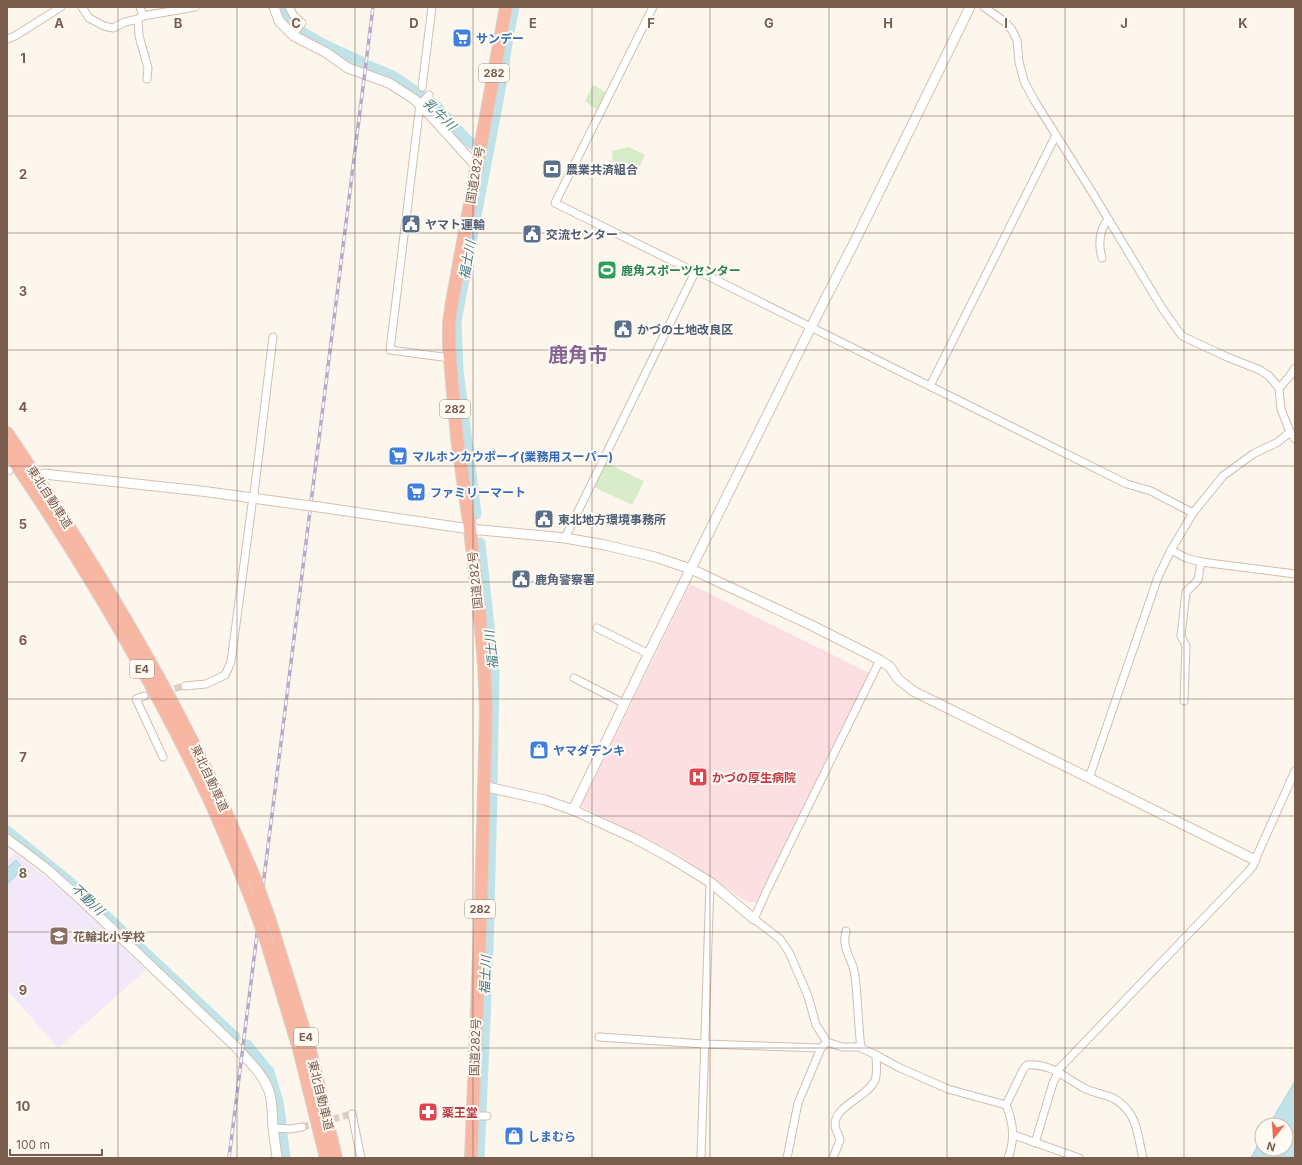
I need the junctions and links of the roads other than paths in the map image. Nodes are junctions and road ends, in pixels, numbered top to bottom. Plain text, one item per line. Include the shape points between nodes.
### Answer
1 (61, 7) edge
2 (82, 7) edge
3 (140, 7) edge
4 (195, 7) edge
5 (274, 7) edge
6 (289, 7) edge
7 (432, 7) edge
8 (506, 7) edge
9 (653, 7) edge
10 (970, 7) edge
11 (984, 7) edge
12 (140, 17) junction
13 (292, 35) junction
14 (7, 39) edge
15 (147, 79) dead end
16 (422, 87) dead end
17 (429, 95) dead end
18 (421, 103) junction
19 (1056, 135) junction
20 (477, 164) junction
21 (1108, 218) junction
22 (1102, 258) dead end
23 (695, 272) junction
24 (811, 327) junction
25 (273, 337) dead end
26 (450, 358) junction
27 (1295, 368) edge
28 (930, 386) junction
29 (1279, 388) junction
30 (1290, 432) junction
31 (7, 433) edge
32 (1295, 438) edge
33 (7, 451) edge
34 (44, 474) dead end
35 (254, 494) dead end
36 (252, 504) dead end
37 (1193, 513) junction
38 (470, 529) junction
39 (565, 538) junction
40 (1171, 550) junction
41 (1201, 562) junction
42 (691, 569) junction
43 (1295, 574) edge
44 (597, 628) dead end
45 (649, 654) junction
46 (880, 660) junction
47 (574, 678) dead end
48 (185, 686) tunnel mouth
49 (144, 696) dead end
50 (1184, 701) dead end
51 (625, 704) junction
52 (164, 757) dead end
53 (1295, 771) edge
54 (1090, 778) junction
55 (483, 786) junction
56 (573, 810) junction
57 (7, 838) edge
58 (1254, 860) junction
59 (710, 882) junction
60 (754, 919) junction
61 (846, 931) dead end
62 (599, 1037) dead end
63 (827, 1042) junction
64 (704, 1044) junction
65 (821, 1048) junction
66 (861, 1048) junction
67 (876, 1055) junction
68 (1057, 1071) junction
69 (1006, 1105) junction
70 (352, 1114) dead end
71 (472, 1116) junction
72 (487, 1116) dead end
73 (302, 1127) tunnel mouth
74 (273, 1128) junction
75 (1014, 1134) junction
76 (1035, 1143) junction
77 (277, 1158) edge
78 (326, 1158) edge
79 (336, 1158) edge
80 (361, 1158) edge
81 (470, 1158) edge
82 (701, 1158) edge
83 (787, 1158) edge
84 (833, 1158) edge
85 (1008, 1158) edge
86 (1079, 1158) edge
87 (1143, 1158) edge

1 - 14 street
2 - 12 street via 89,18 113,28
3 - 12 street
4 - 12 street
5 - 13 street via 279,21
6 - 13 street via 302,23
7 - 16 street
8 - 20 highway, 国道282号 / 282
9 - 23 street via 555,203
10 - 24 street
11 - 19 street via 1012,30 1017,40 1024,81
12 - 15 street via 141,45 148,68
13 - 18 street via 325,52 348,68 390,83
17 - 18 street
18 - 20 street
18 - 26 street via 390,350
19 - 21 street
19 - 28 street
20 - 26 highway, 国道282号 / 282 via 449,323
21 - 22 street via 1099,241
21 - 29 street via 1162,308 1182,336 1260,370
23 - 24 street via 702,273
23 - 39 street
24 - 28 street
24 - 42 street
25 - 35 street
26 - 38 highway, 国道282号 / 282 via 457,438
27 - 29 street
28 - 37 street via 1127,484 1151,491
29 - 30 street via 1281,409
30 - 32 street
30 - 37 street via 1223,476
31 - 79 highway, 東北自動車道 / E4, bridge via 73,533 147,658 195,748 235,832 269,918 309,1046
33 - 78 highway, 東北自動車道 / E4, bridge via 64,538 142,670 183,746 226,836 267,943 299,1049
34 - 38 street, bridge via 201,491
36 - 48 street via 231,662 225,675 206,684
37 - 40 street
38 - 39 street
38 - 55 highway, 国道282号 / 282 via 484,664 486,710
39 - 42 street via 655,557
40 - 41 street
40 - 54 street via 1158,577
41 - 43 street
41 - 50 street via 1198,580 1186,592 1180,636 1186,646
42 - 45 street
42 - 46 street
44 - 45 street
45 - 51 street
46 - 54 street via 913,690
46 - 60 street
47 - 51 street
49 - 52 street via 136,699
51 - 56 street
53 - 58 street
54 - 58 street
55 - 56 street via 545,800
55 - 71 highway, 国道282号 / 282
56 - 59 street via 634,838
57 - 74 street via 88,906 239,1051 259,1073 269,1090
58 - 68 street via 1248,872
59 - 60 street
59 - 64 street
60 - 63 street via 780,939 789,952 808,996 816,1025
61 - 66 street via 845,948 855,974
62 - 64 street
63 - 65 street
63 - 66 street via 842,1047
64 - 65 street
64 - 82 street
65 - 83 street via 798,1103
66 - 67 street
67 - 69 street via 948,1089
67 - 84 street via 875,1081 838,1114 835,1125 840,1140
68 - 69 street via 1027,1065
68 - 76 street
68 - 87 street via 1086,1089 1114,1097 1129,1111
69 - 75 street via 1011,1115
70 - 80 street
71 - 72 street
71 - 81 highway, 国道282号 / 282
73 - 74 street
74 - 77 street
75 - 76 street
75 - 85 street
76 - 86 street

